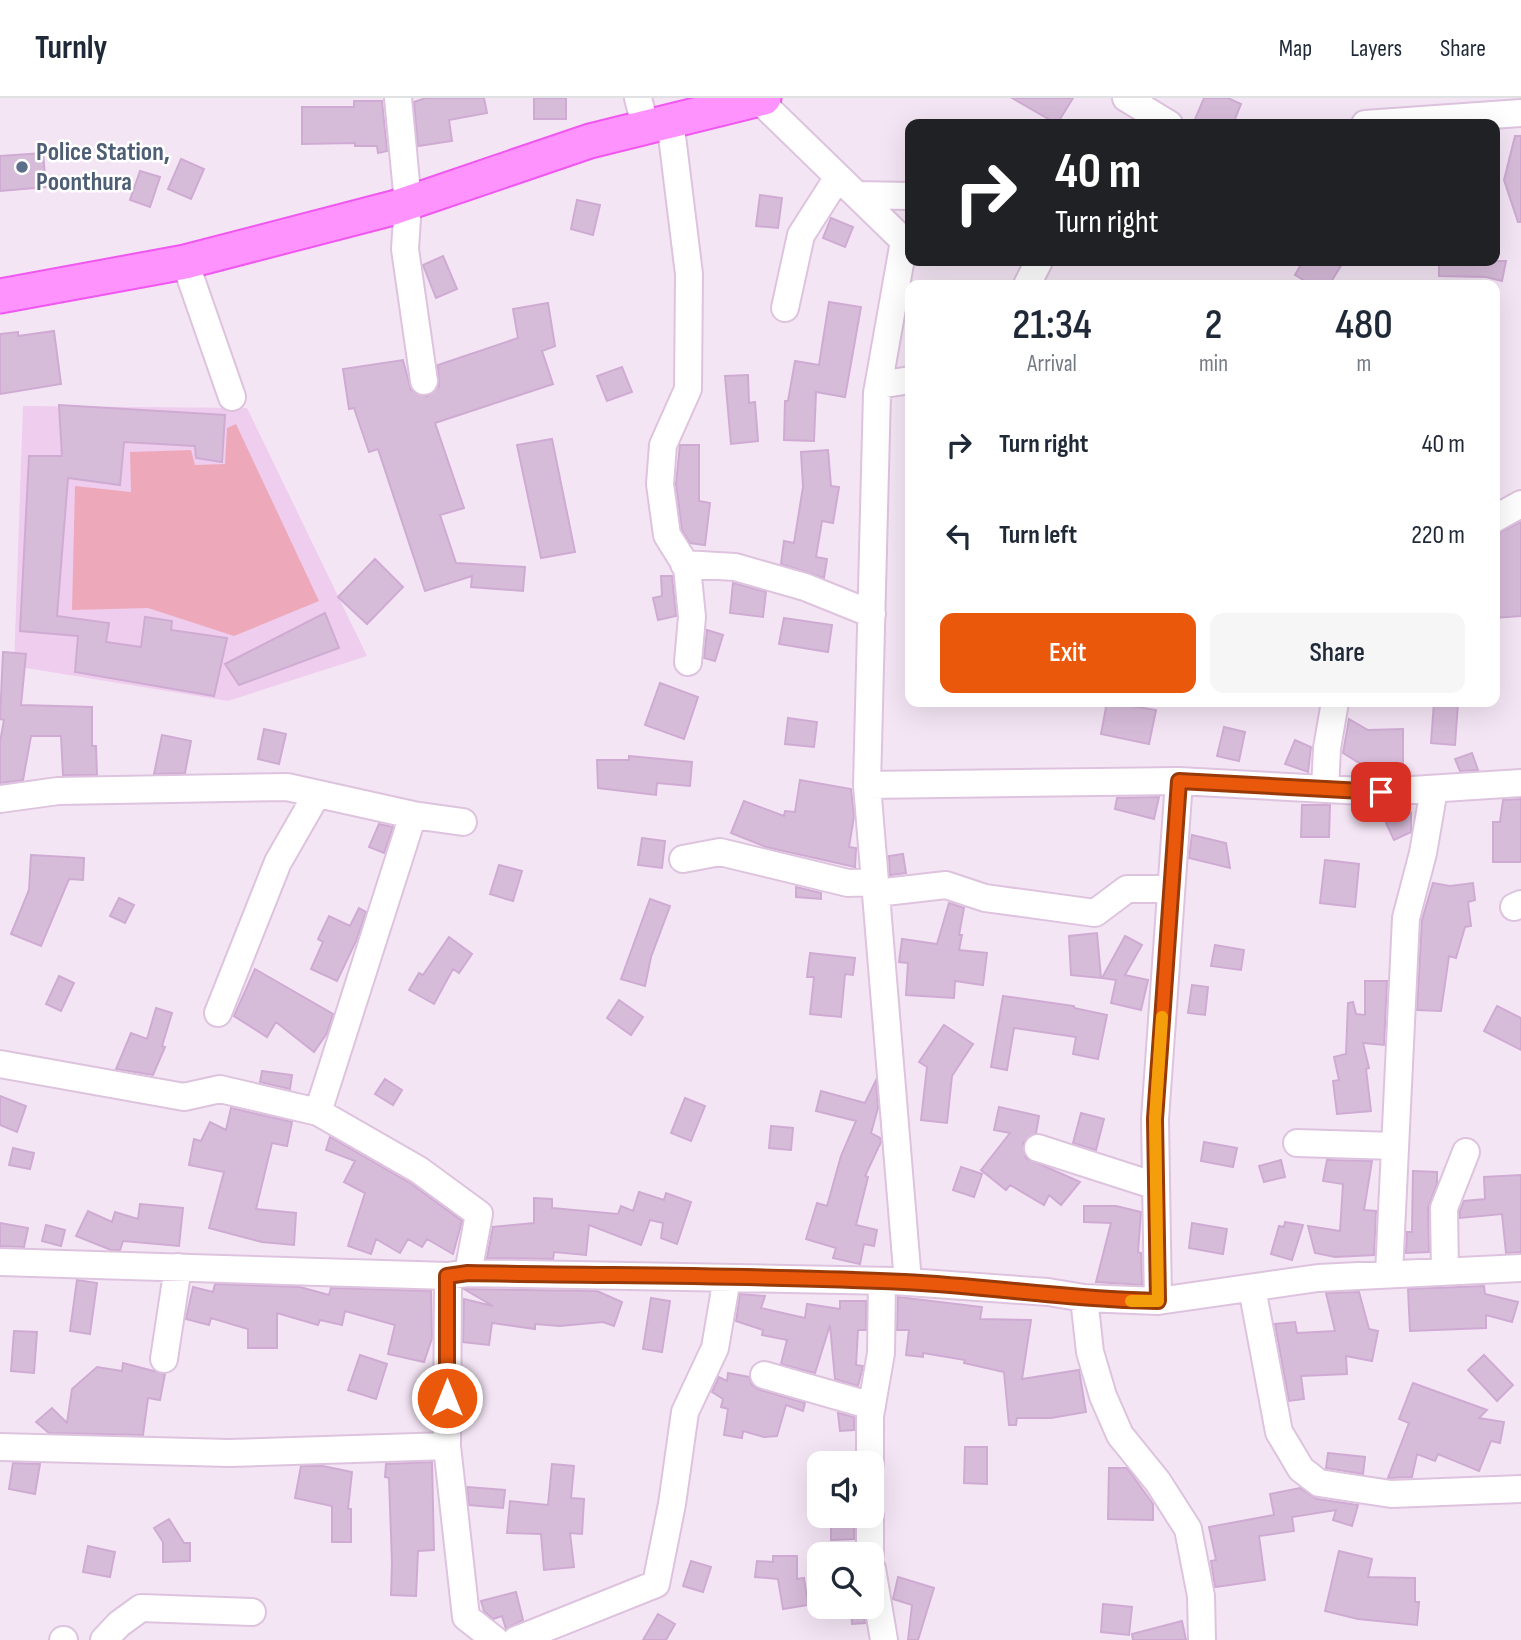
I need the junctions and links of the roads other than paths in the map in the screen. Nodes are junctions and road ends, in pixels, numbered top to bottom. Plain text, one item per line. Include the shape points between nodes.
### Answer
1 (398, 98) edge
2 (1126, 98) edge
3 (762, 99) edge
4 (1521, 113) edge
5 (651, 114) edge
6 (1161, 119) edge
7 (1435, 119) edge
8 (838, 177) junction
9 (857, 195) junction
10 (905, 196) edge
11 (408, 203) junction
12 (185, 262) junction
13 (0, 296) edge
14 (785, 308) dead end
15 (424, 381) dead end
16 (905, 381) edge
17 (878, 385) junction
18 (232, 397) dead end
19 (1521, 504) edge
20 (1500, 516) edge
21 (684, 564) junction
22 (872, 614) junction
23 (688, 662) dead end
24 (1334, 707) edge
25 (1179, 781) junction
26 (1521, 783) edge
27 (867, 785) junction
28 (1325, 789) junction
29 (1434, 789) junction
30 (317, 794) junction
31 (0, 799) edge
32 (413, 815) junction
33 (463, 822) dead end
34 (683, 859) dead end
35 (876, 888) junction
36 (1171, 889) junction
37 (218, 1013) dead end
38 (0, 1065) edge
39 (318, 1112) junction
40 (1297, 1143) dead end
41 (1395, 1146) junction
42 (1038, 1148) dead end
43 (1466, 1152) dead end
44 (1156, 1186) junction
45 (0, 1262) edge
46 (178, 1267) junction
47 (1521, 1268) edge
48 (1445, 1271) junction
49 (458, 1274) junction
50 (1389, 1274) junction
51 (727, 1278) junction
52 (895, 1281) junction
53 (1252, 1289) junction
54 (1084, 1298) junction
55 (1158, 1301) junction
56 (164, 1359) dead end
57 (764, 1376) dead end
58 (872, 1406) junction
59 (447, 1446) junction
60 (0, 1447) edge
61 (870, 1451) edge
62 (1521, 1489) edge
63 (252, 1612) dead end
64 (880, 1619) edge
65 (503, 1639) edge
66 (104, 1640) edge
67 (884, 1640) edge
68 (1202, 1640) edge

1 - 11 street
2 - 6 street
3 - 5 main road
3 - 8 street
4 - 7 street
5 - 11 main road
5 - 21 street via 689,274 688,390 663,445 660,484 667,535
8 - 9 street
8 - 14 street via 801,236
9 - 10 street
9 - 17 street via 904,242
11 - 12 main road
11 - 15 street via 405,249
12 - 13 main road
12 - 18 street
16 - 17 street
17 - 22 street
19 - 20 street
21 - 22 street via 735,567 805,587
21 - 23 street via 692,617
22 - 27 street
24 - 28 street
25 - 27 street
25 - 28 street
25 - 36 street
26 - 29 street
27 - 35 street
28 - 29 street
29 - 41 street via 1405,918
30 - 31 street via 287,787 160,787 58,791
30 - 32 street
30 - 37 street via 278,862
32 - 33 street
32 - 39 street
34 - 35 street via 720,852
35 - 36 street via 946,885 985,898 1095,913 1127,889
35 - 52 street
36 - 44 street via 1155,1119
38 - 39 street via 184,1097 220,1089
39 - 49 street via 419,1170 479,1214
40 - 41 street
41 - 50 street
42 - 44 street
43 - 48 street via 1444,1208
44 - 55 street
45 - 46 street
46 - 49 street
46 - 56 street
47 - 48 street
48 - 50 street
49 - 51 street
49 - 59 street
50 - 53 street via 1318,1278
51 - 52 street
51 - 65 street via 715,1348 685,1412 656,1584
52 - 54 street
52 - 58 street
53 - 55 street
53 - 62 street via 1279,1432 1301,1469 1319,1483 1391,1494
54 - 55 street
54 - 68 street via 1090,1352 1120,1435 1188,1528 1201,1596
57 - 58 street
58 - 61 street
59 - 60 street via 229,1452
59 - 65 street via 466,1617
63 - 66 street via 141,1608
64 - 67 street

